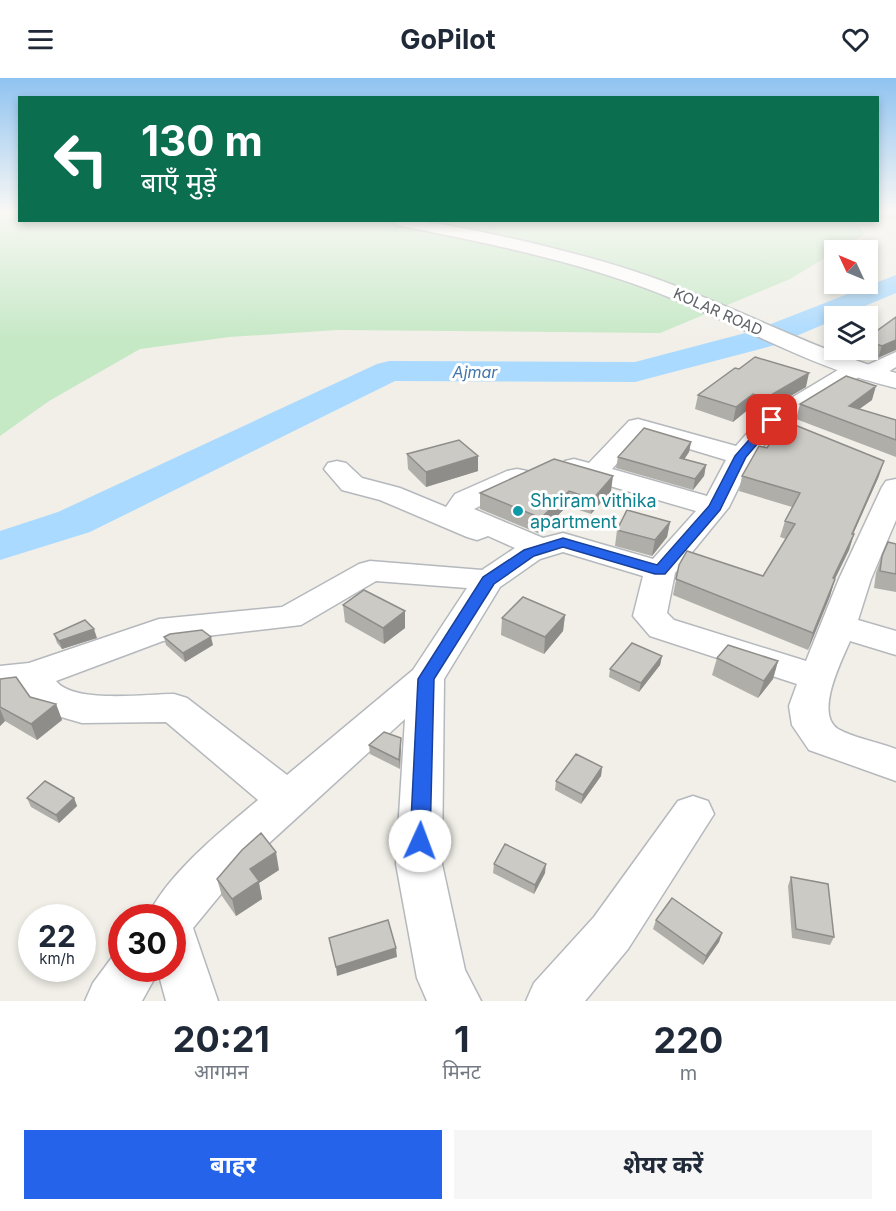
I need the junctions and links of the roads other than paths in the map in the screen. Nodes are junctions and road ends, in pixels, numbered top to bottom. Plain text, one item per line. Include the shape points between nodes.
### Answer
1 (559, 255) edge
2 (591, 255) edge
3 (662, 284) junction
4 (823, 351) edge
5 (876, 366) edge
6 (772, 420) junction
7 (803, 433) edge
8 (741, 456) junction
9 (337, 469) dead end
10 (595, 472) junction
11 (892, 475) edge
12 (715, 507) junction
13 (883, 547) edge
14 (536, 551) junction
15 (660, 571) junction
16 (488, 580) junction
17 (839, 626) junction
18 (896, 643) edge
19 (817, 677) junction
20 (16, 678) edge
21 (426, 679) junction
22 (896, 765) edge
23 (287, 799) junction
24 (693, 814) dead end
25 (183, 904) edge
26 (186, 981) edge
27 (125, 982) edge
28 (111, 1001) edge
29 (192, 1001) edge
30 (456, 1001) edge
31 (552, 1001) edge

1 - 3 main road, KOLAR ROAD
2 - 3 main road, KOLAR ROAD via 614,261
3 - 4 main road, KOLAR ROAD
4 - 5 main road, KOLAR ROAD
5 - 6 street
6 - 7 street
6 - 8 street
8 - 10 street via 638,426
8 - 12 street
9 - 14 street via 352,484 390,494
10 - 12 street
10 - 14 street via 547,465 465,500 459,508 462,514
11 - 13 street
12 - 15 street
13 - 17 street via 855,579
14 - 15 street via 563,542
14 - 16 street
15 - 19 street via 650,616 662,628
16 - 20 street via 370,571 289,617 159,630
16 - 21 street
17 - 18 street
17 - 19 street
19 - 22 street via 808,706 811,725 823,739
20 - 23 street via 50,700 82,709 174,708
21 - 23 street
21 - 30 street via 419,864 442,978
23 - 25 street via 228,852
24 - 31 street via 611,933
26 - 29 street
27 - 28 street

